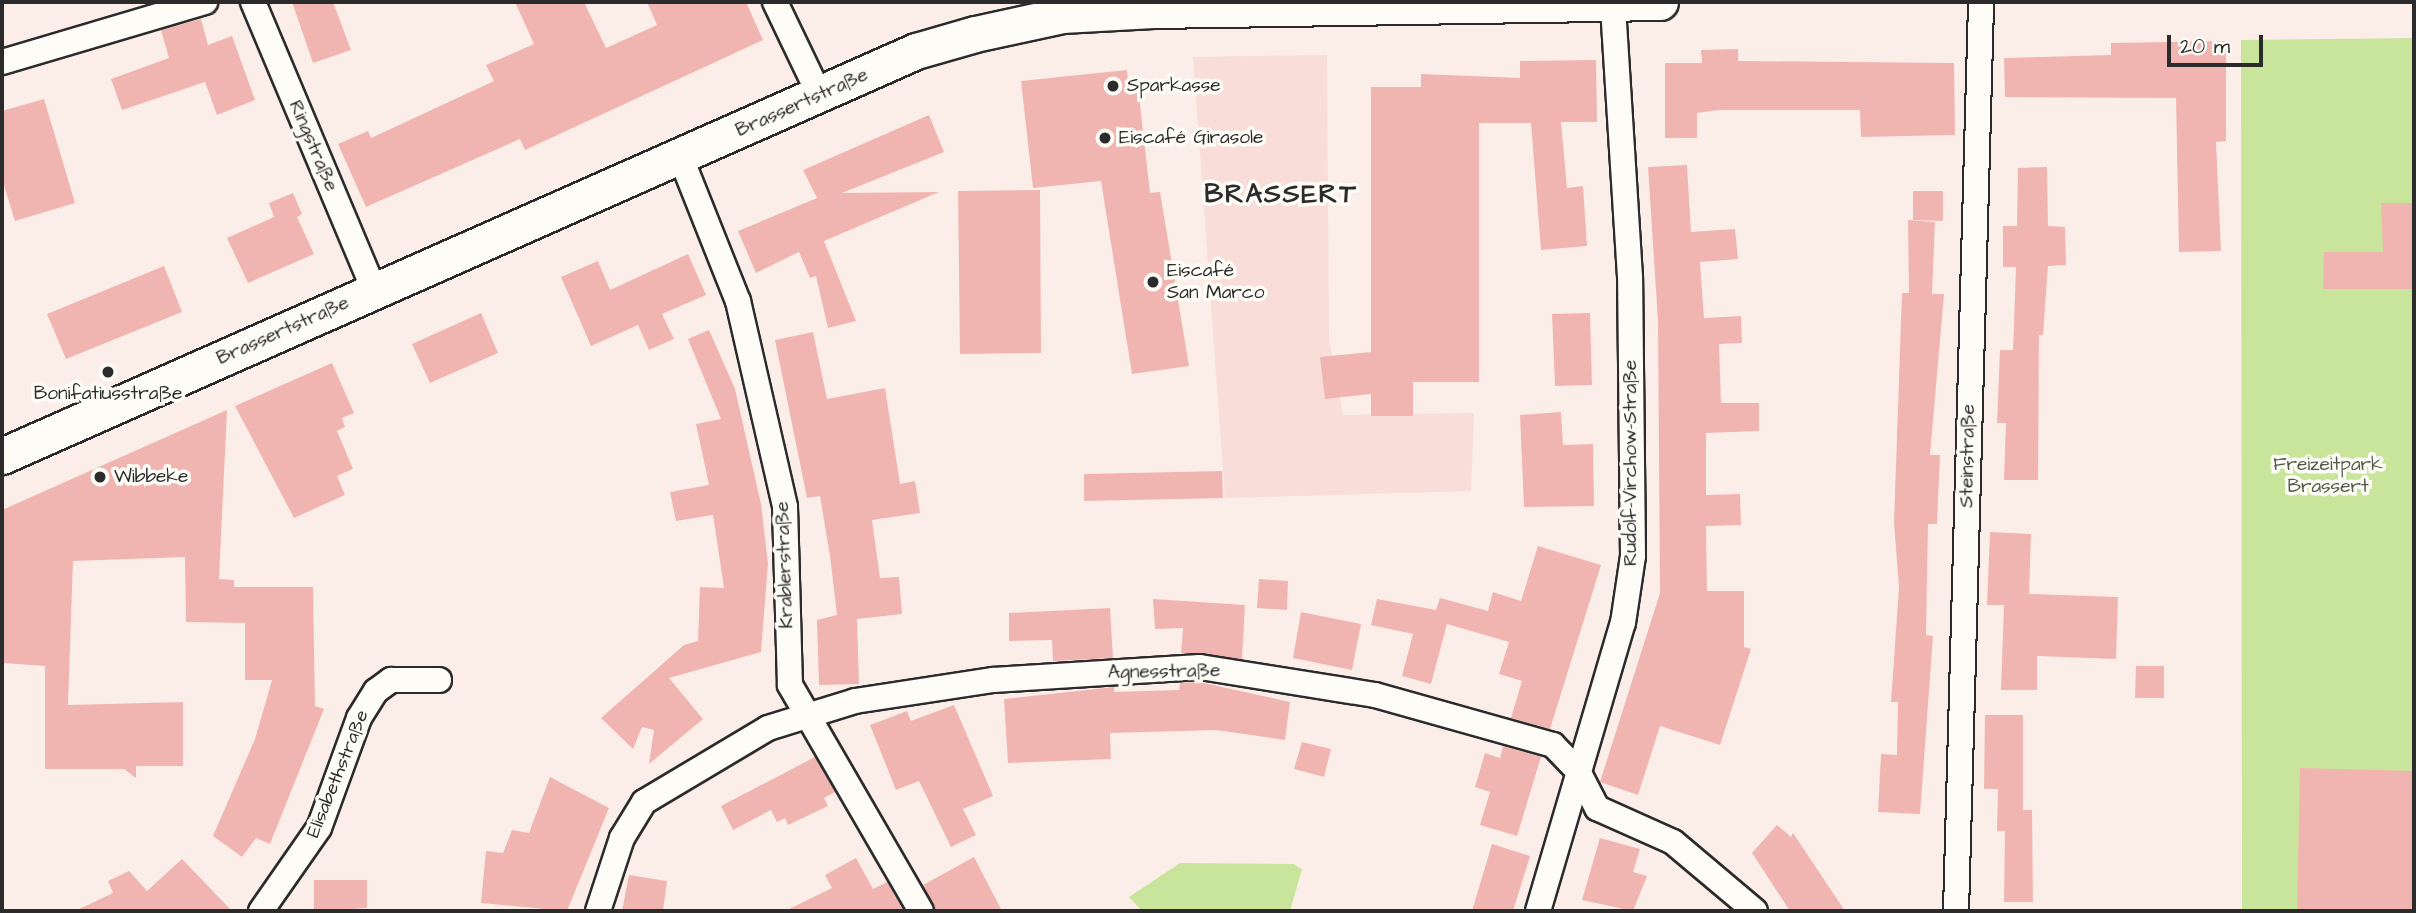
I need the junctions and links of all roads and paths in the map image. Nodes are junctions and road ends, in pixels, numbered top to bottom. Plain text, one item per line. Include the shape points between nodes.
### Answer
1 (205, 2) edge
2 (253, 2) edge
3 (775, 2) edge
4 (1660, 2) edge
5 (1981, 2) edge
6 (1613, 3) edge
7 (1253, 5) edge
8 (2, 62) edge
9 (819, 94) junction
10 (681, 158) junction
11 (374, 290) junction
12 (2, 456) edge
13 (439, 680) dead end
14 (811, 713) junction
15 (1578, 771) junction
16 (261, 911) edge
17 (598, 911) edge
18 (922, 911) edge
19 (1538, 911) edge
20 (1755, 911) edge
21 (1956, 911) edge

1 - 8 street
2 - 11 street, Ringstraße
3 - 9 street
4 - 6 main road, Brassertstraße
5 - 21 street, Steinstraße
6 - 7 main road, Brassertstraße
6 - 15 street, Rudolf-Virchow-Straße via 1630,277 1633,555 1623,623
7 - 9 main road, Brassertstraße via 1062,15 916,51
9 - 10 main road, Brassertstraße
10 - 11 main road, Brassertstraße
10 - 14 street, Krablerstraße via 738,301 764,403 785,507 790,685
11 - 12 main road, Brassertstraße
13 - 16 street, Elisabethstraße via 391,680 376,691 359,718 319,828
14 - 15 street, Agnesstraße via 993,680 1200,667 1375,695 1553,745
14 - 17 street, Agnesstraße via 768,728 644,802 622,838
14 - 18 street, Krablerstraße
15 - 19 street, Rudolf-Virchow-Straße
15 - 20 street, Agnesstraße via 1597,808 1673,842

